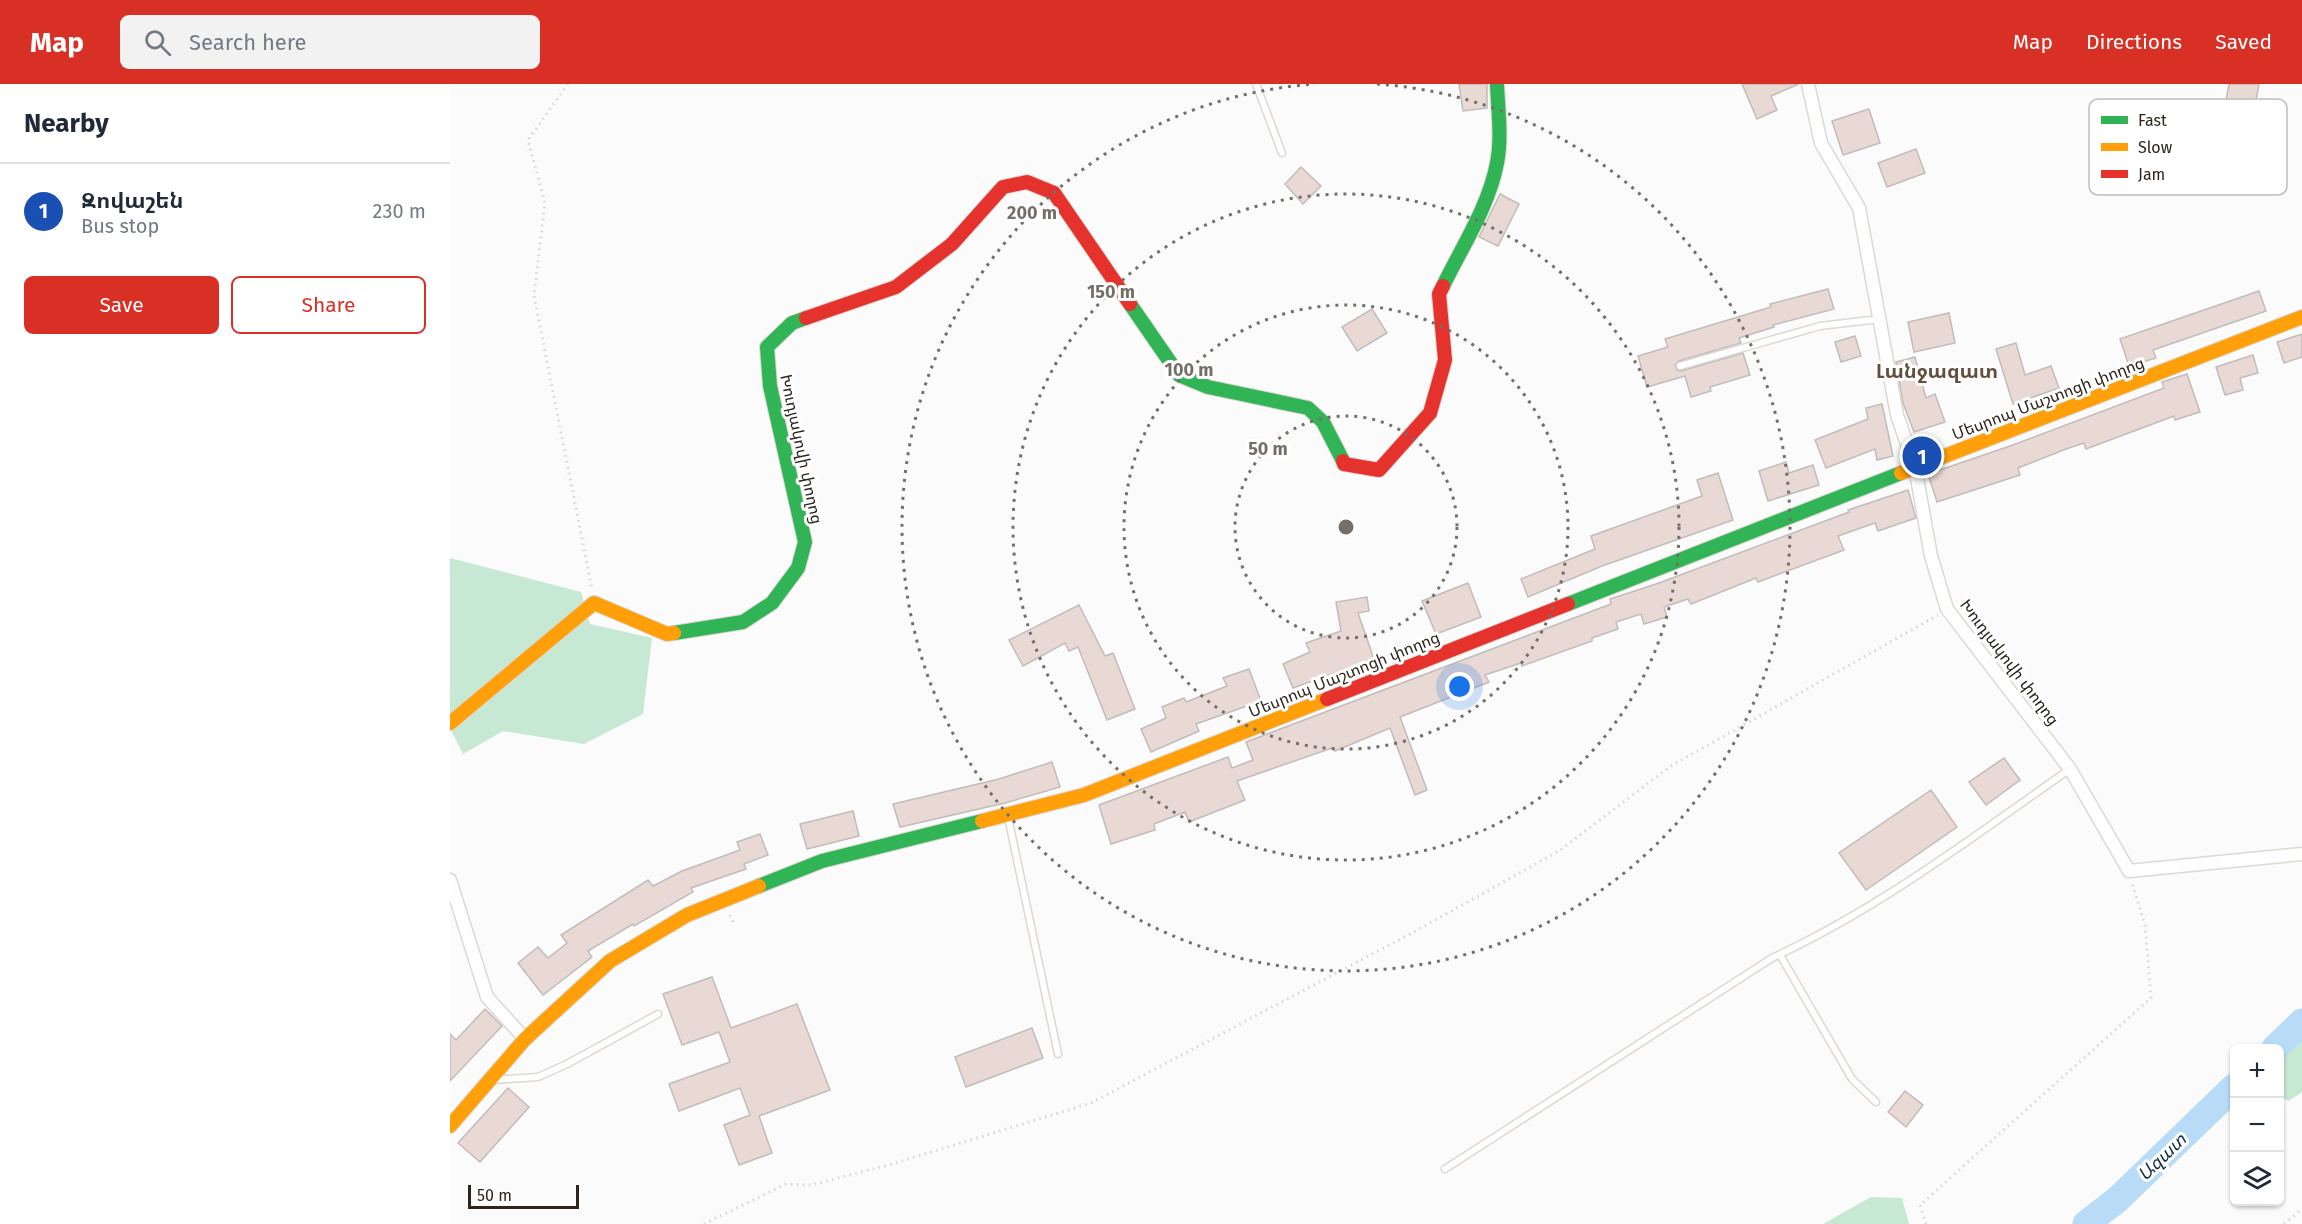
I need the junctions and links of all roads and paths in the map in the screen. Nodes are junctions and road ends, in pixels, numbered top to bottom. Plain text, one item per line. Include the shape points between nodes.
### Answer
1 (568, 84) edge
2 (1256, 84) edge
3 (1497, 84) edge
4 (1808, 84) edge
5 (1282, 153) dead end
6 (2302, 317) edge
7 (1880, 319) junction
8 (1680, 366) dead end
9 (1915, 467) junction
10 (594, 603) junction
11 (1947, 609) junction
12 (450, 723) edge
13 (2070, 769) junction
14 (1007, 813) junction
15 (2302, 854) edge
16 (2129, 871) junction
17 (450, 880) edge
18 (1780, 955) junction
19 (658, 1014) dead end
20 (525, 1039) junction
21 (1058, 1054) dead end
22 (489, 1080) junction
23 (1876, 1102) dead end
24 (450, 1126) edge
25 (1445, 1169) dead end
26 (2302, 1209) edge
27 (704, 1224) edge
28 (1926, 1224) edge
29 (2284, 1224) edge

1 - 10 path via 528,140 544,203 534,296
2 - 5 lane
3 - 10 street, Խուդյակովի փողոց via 1497,163 1486,199 1439,294 1445,360 1430,413 1379,470 1344,464 1323,422 1308,408 1208,387 1179,375 1054,194 1027,182 1003,187 952,244 896,287 792,322 767,347 770,386 805,542 798,568 772,603 743,622 667,634
4 - 7 street, Խուդյակովի փողոց via 1821,143 1859,208
6 - 9 street, Մեսրոպ Մաշտոցի փողոց
7 - 8 lane via 1820,327
7 - 9 street, Խուդյակովի փողոց via 1897,415
9 - 11 street, Խուդյակովի փողոց via 1931,556
9 - 14 street, Մեսրոպ Մաշտոցի փողոց via 1084,795
10 - 12 street
11 - 13 street, Խուդյակովի փողոց
11 - 27 path via 1671,766 1559,851 1091,1103 878,1168 811,1185 786,1184
13 - 16 street, Խուդյակովի փողոց
13 - 18 lane via 1892,894
14 - 20 street, Մեսրոպ Մաշտոցի փողոց via 822,861 687,915 610,961
14 - 21 lane
15 - 16 street
16 - 28 path via 2145,925 2151,998 1920,1205
17 - 20 street via 487,997
18 - 23 lane via 1852,1078
18 - 25 lane
19 - 22 lane via 538,1077
20 - 22 street, Մեսրոպ Մաշտոցի փողոց
22 - 24 street, Մեսրոպ Մաշտոցի փողոց
26 - 29 path

